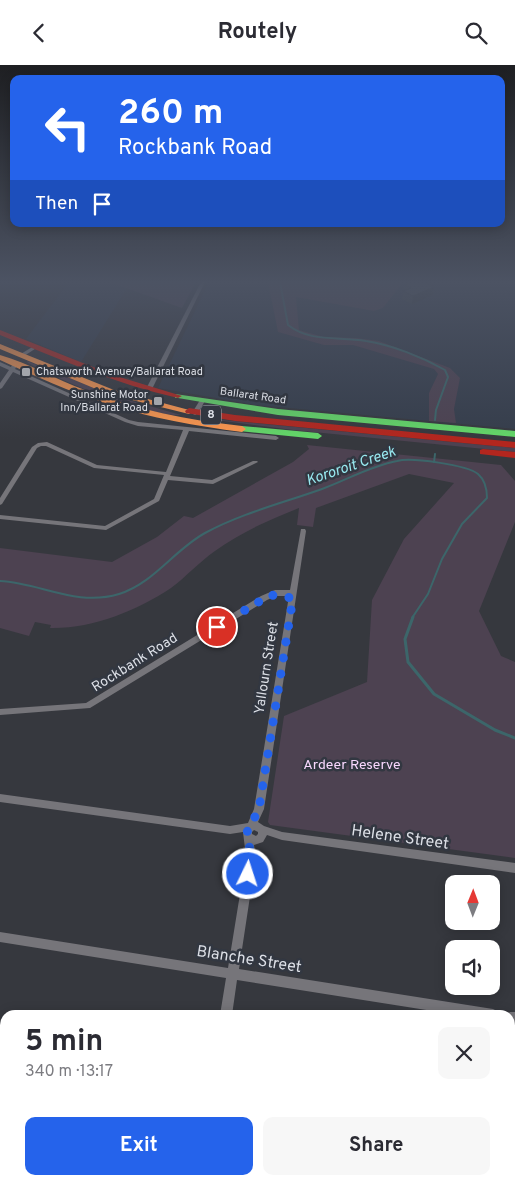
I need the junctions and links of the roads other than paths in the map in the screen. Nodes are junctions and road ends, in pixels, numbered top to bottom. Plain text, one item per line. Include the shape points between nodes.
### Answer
1 (5, 334) edge
2 (177, 334) edge
3 (0, 346) edge
4 (38, 349) junction
5 (0, 357) edge
6 (0, 364) edge
7 (18, 365) junction
8 (48, 385) joint
9 (0, 387) edge
10 (62, 387) junction
11 (149, 389) junction
12 (202, 401) junction
13 (190, 422) junction
14 (515, 433) edge
15 (38, 436) dead end
16 (276, 439) dead end
17 (40, 444) junction
18 (514, 453) edge
19 (255, 462) dead end
20 (167, 476) junction
21 (0, 503) edge
22 (0, 517) edge
23 (303, 531) dead end
24 (293, 595) junction
25 (0, 712) edge
26 (0, 798) edge
27 (255, 833) junction
28 (515, 869) edge
29 (0, 937) edge
30 (232, 974) junction
31 (227, 1010) edge
32 (461, 1010) edge

1 - 4 main road, Ballarat Road
2 - 11 street
3 - 7 main road, Ballarat Road / 8
4 - 7 street
4 - 11 main road, Ballarat Road via 110,378
5 - 7 main road, Ballarat Road / 8
6 - 7 street, Ballarat Road
7 - 8 street, Ballarat Road
7 - 9 street
7 - 10 main road, Ballarat Road / 8
7 - 13 main road, Ballarat Road / 8 via 125,397
8 - 10 main road
10 - 13 main road, Ballarat Road / 8 via 129,408
11 - 12 main road, Ballarat Road
12 - 13 street
12 - 14 main road, Ballarat Road via 278,412
13 - 16 street, Ballarat Road
13 - 18 main road, Ballarat Road / 8
13 - 20 street
15 - 17 street
17 - 20 street via 47,444 96,467
17 - 21 street
19 - 20 street via 214,482
20 - 22 street via 157,500 106,528
23 - 24 street, Yallourn Street
24 - 25 street, Rockbank Road via 270,595 87,707
24 - 27 street, Yallourn Street
26 - 27 street, Helene Street
27 - 28 street, Helene Street
27 - 30 street, Yallourn Street
29 - 30 street, Blanche Street
30 - 31 street, Yallourn Street
30 - 32 street, Blanche Street

